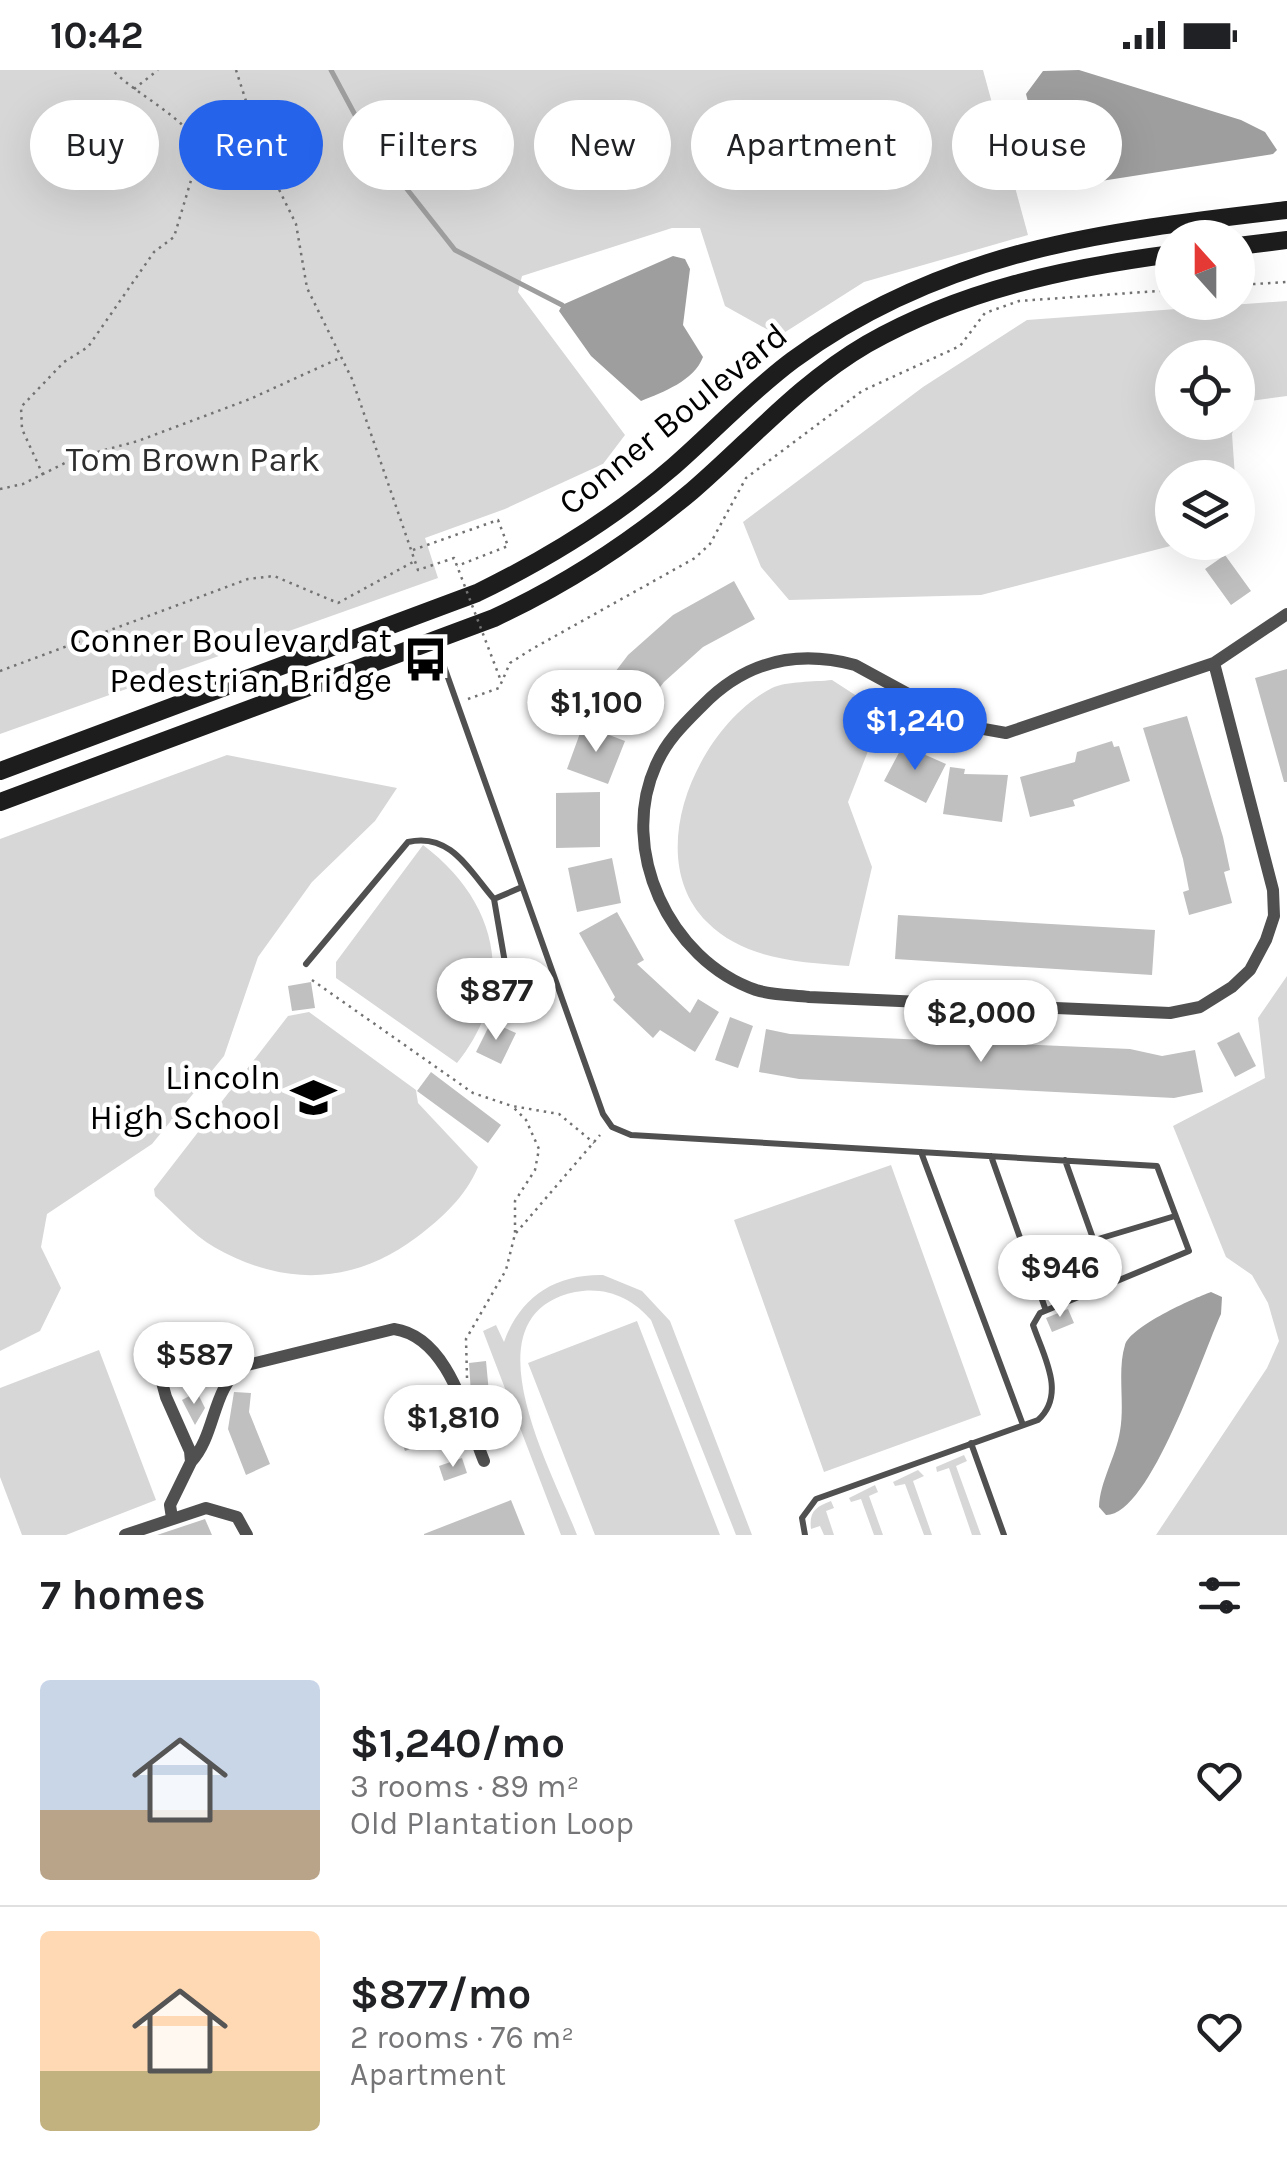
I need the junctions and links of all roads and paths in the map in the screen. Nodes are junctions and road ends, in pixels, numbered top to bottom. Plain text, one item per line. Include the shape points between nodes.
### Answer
1 (112, 70) edge
2 (158, 70) edge
3 (236, 70) edge
4 (133, 90) junction
5 (1287, 210) edge
6 (1287, 240) edge
7 (1255, 244) edge
8 (1155, 257) edge
9 (1287, 282) edge
10 (1255, 284) edge
11 (1155, 291) edge
12 (342, 357) junction
13 (43, 476) junction
14 (0, 490) edge
15 (413, 550) junction
16 (414, 562) junction
17 (457, 566) junction
18 (424, 613) junction
19 (1287, 614) edge
20 (435, 640) junction
21 (1214, 664) junction
22 (0, 671) edge
23 (501, 681) junction
24 (458, 704) junction
25 (0, 771) edge
26 (0, 802) edge
27 (522, 887) junction
28 (494, 899) junction
29 (306, 964) dead end
30 (312, 980) dead end
31 (503, 1020) dead end
32 (512, 1106) junction
33 (600, 1135) dead end
34 (594, 1143) junction
35 (922, 1152) junction
36 (991, 1156) junction
37 (1065, 1160) junction
38 (1176, 1216) junction
39 (515, 1234) junction
40 (1094, 1240) junction
41 (1028, 1260) junction
42 (1109, 1283) junction
43 (1046, 1308) junction
44 (152, 1346) dead end
45 (467, 1389) dead end
46 (1023, 1425) junction
47 (971, 1443) junction
48 (484, 1461) dead end
49 (191, 1462) junction
50 (172, 1518) junction
51 (125, 1535) edge
52 (248, 1535) edge
53 (805, 1535) edge
54 (1004, 1535) edge

1 - 4 path
2 - 4 path
3 - 12 path via 266,163 296,224 307,288
4 - 13 path via 187,125 201,146 174,237 154,252 88,347 21,407 22,429
5 - 18 main road, Conner Boulevard via 1039,246 926,282 792,360 594,530 526,570
6 - 7 main road
8 - 20 main road, Conner Boulevard via 1042,275 936,311 867,344 773,414 613,554 526,603
9 - 10 path
11 - 23 path via 1019,302 986,313 960,346 862,391 746,478 696,558 532,649 510,663
12 - 13 path
12 - 15 path
13 - 14 path
15 - 16 path
15 - 17 path via 498,520 508,546
16 - 17 path, bridge via 418,570 454,558
16 - 22 path via 338,602 274,576 248,579
17 - 23 path, bridge
18 - 20 main road
18 - 25 main road, Conner Boulevard
19 - 21 street
20 - 24 lane
20 - 26 main road, Conner Boulevard
21 - 21 street via 1265,848 1274,916 1250,970 1216,1000 1170,1013 1136,1013 756,990 705,960 658,896 644,837 654,768 669,740 716,692 763,665 814,656 855,665 967,726 1006,732
23 - 24 path via 499,688
24 - 27 lane
27 - 28 lane
27 - 35 lane via 603,1114 620,1133
28 - 29 lane via 442,842 408,842
28 - 31 lane via 509,986
30 - 32 path via 473,1093
32 - 34 path via 559,1114
32 - 39 path via 539,1149 535,1170 515,1201
33 - 34 path
34 - 39 path
35 - 36 lane
35 - 46 lane
36 - 37 lane
36 - 41 lane
37 - 38 lane via 1158,1166
37 - 40 lane
38 - 40 lane
38 - 42 lane via 1189,1251
39 - 45 path via 506,1270 466,1339
40 - 41 lane
40 - 42 lane
41 - 43 lane
42 - 43 lane
43 - 46 lane via 1032,1325 1054,1386 1038,1420
44 - 49 street
46 - 47 lane
47 - 53 lane via 816,1500 802,1518
47 - 54 lane
48 - 49 street via 438,1356 418,1337 394,1329 243,1366 226,1382 209,1437
49 - 50 street via 170,1504
50 - 51 street
50 - 52 street via 206,1508 236,1517

